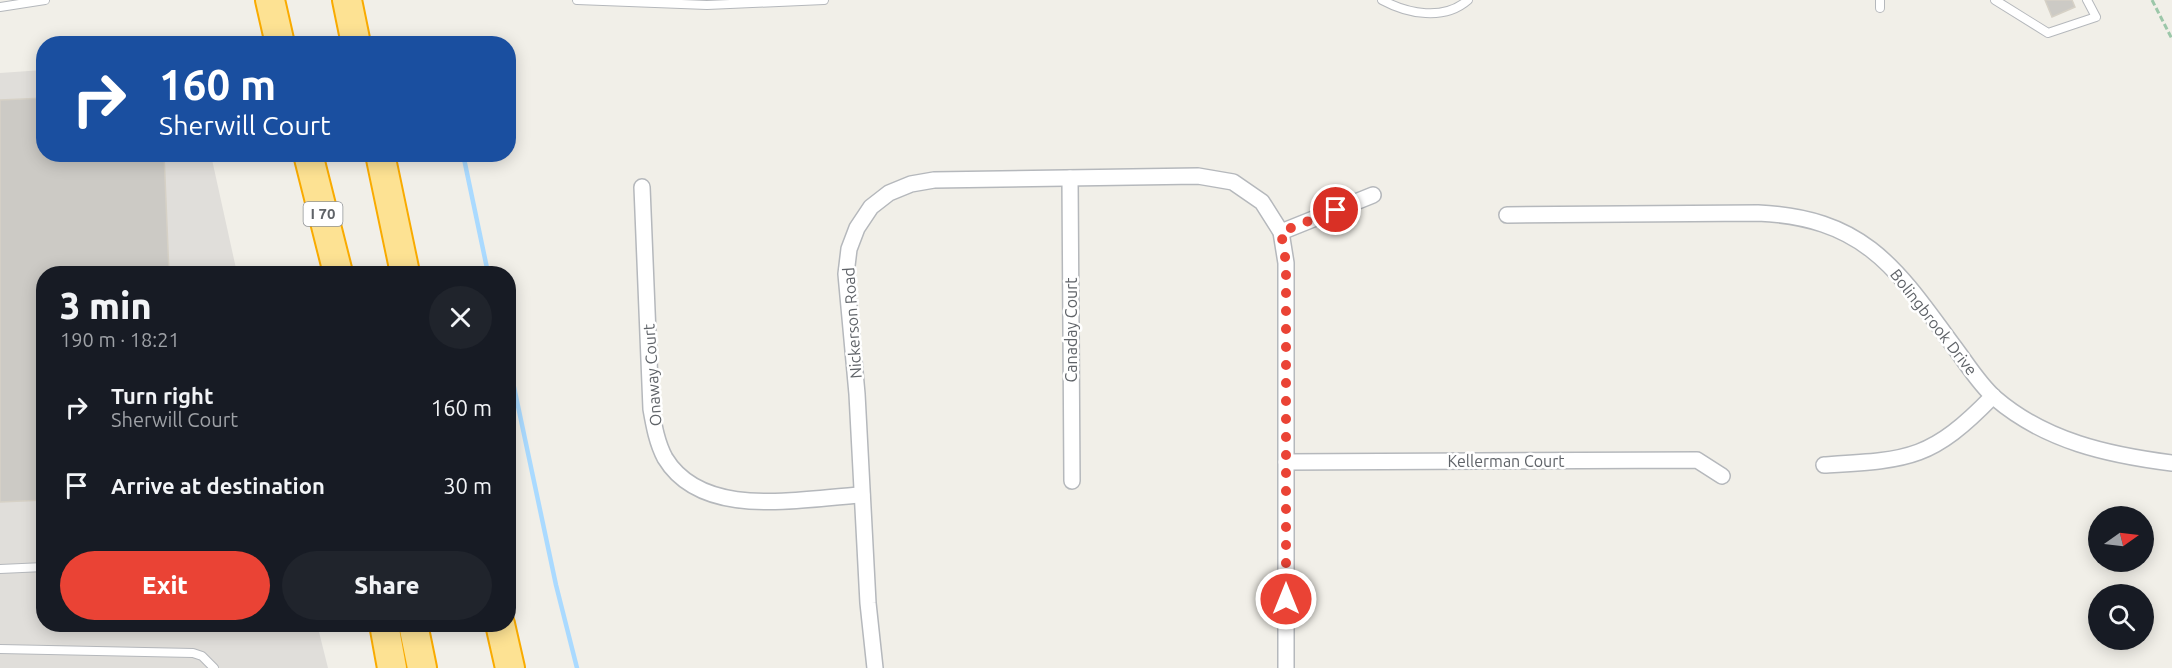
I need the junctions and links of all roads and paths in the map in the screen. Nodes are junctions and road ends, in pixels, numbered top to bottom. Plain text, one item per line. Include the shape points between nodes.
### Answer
1 (45, 0) edge
2 (577, 0) edge
3 (824, 0) edge
4 (1382, 0) edge
5 (1468, 0) edge
6 (1995, 0) edge
7 (2087, 0) edge
8 (2152, 0) edge
9 (348, 6) edge
10 (0, 7) edge
11 (354, 36) edge
12 (2172, 39) edge
13 (299, 162) edge
14 (310, 162) edge
15 (382, 162) edge
16 (1070, 178) junction
17 (642, 187) dead end
18 (1373, 195) dead end
19 (1508, 215) dead end
20 (1281, 232) junction
21 (317, 266) edge
22 (336, 266) edge
23 (404, 266) edge
24 (1993, 396) junction
25 (1286, 462) junction
26 (2172, 462) edge
27 (1824, 465) dead end
28 (1722, 476) dead end
29 (1072, 481) dead end
30 (862, 495) junction
31 (36, 567) edge
32 (0, 569) edge
33 (385, 632) edge
34 (415, 632) edge
35 (482, 632) edge
36 (502, 632) edge
37 (0, 649) edge
38 (214, 668) edge
39 (392, 668) edge
40 (422, 668) edge
41 (490, 668) edge
42 (510, 668) edge
43 (875, 668) edge
44 (1286, 668) edge

1 - 10 lane
2 - 3 lane via 707,5
4 - 5 lane via 1423,13 1454,10
6 - 7 lane via 2048,33 2096,17
8 - 12 path
9 - 11 highway
13 - 21 highway
14 - 22 highway, I 70
15 - 23 highway
16 - 20 street, Nickerson Road via 1198,176 1233,182 1262,202
16 - 29 street, Canaday Court
16 - 30 street, Nickerson Road via 934,180 911,184 888,193 871,207 856,228 846,274
17 - 30 street, Onaway Court via 651,409 665,457 679,476 726,500
18 - 20 street
19 - 24 street, Bolingbrook Drive via 1758,213 1793,215 1842,230 1884,258
20 - 25 street via 1286,263
24 - 26 street, Bolingbrook Drive via 2011,411 2066,441 2115,455
24 - 27 street via 1968,422 1929,449 1884,462
25 - 28 street, Kellerman Court via 1697,460
25 - 44 street
30 - 43 street, Nickerson Road
31 - 32 lane
33 - 39 highway
34 - 40 highway
35 - 41 highway
36 - 42 highway
37 - 38 lane via 194,653

